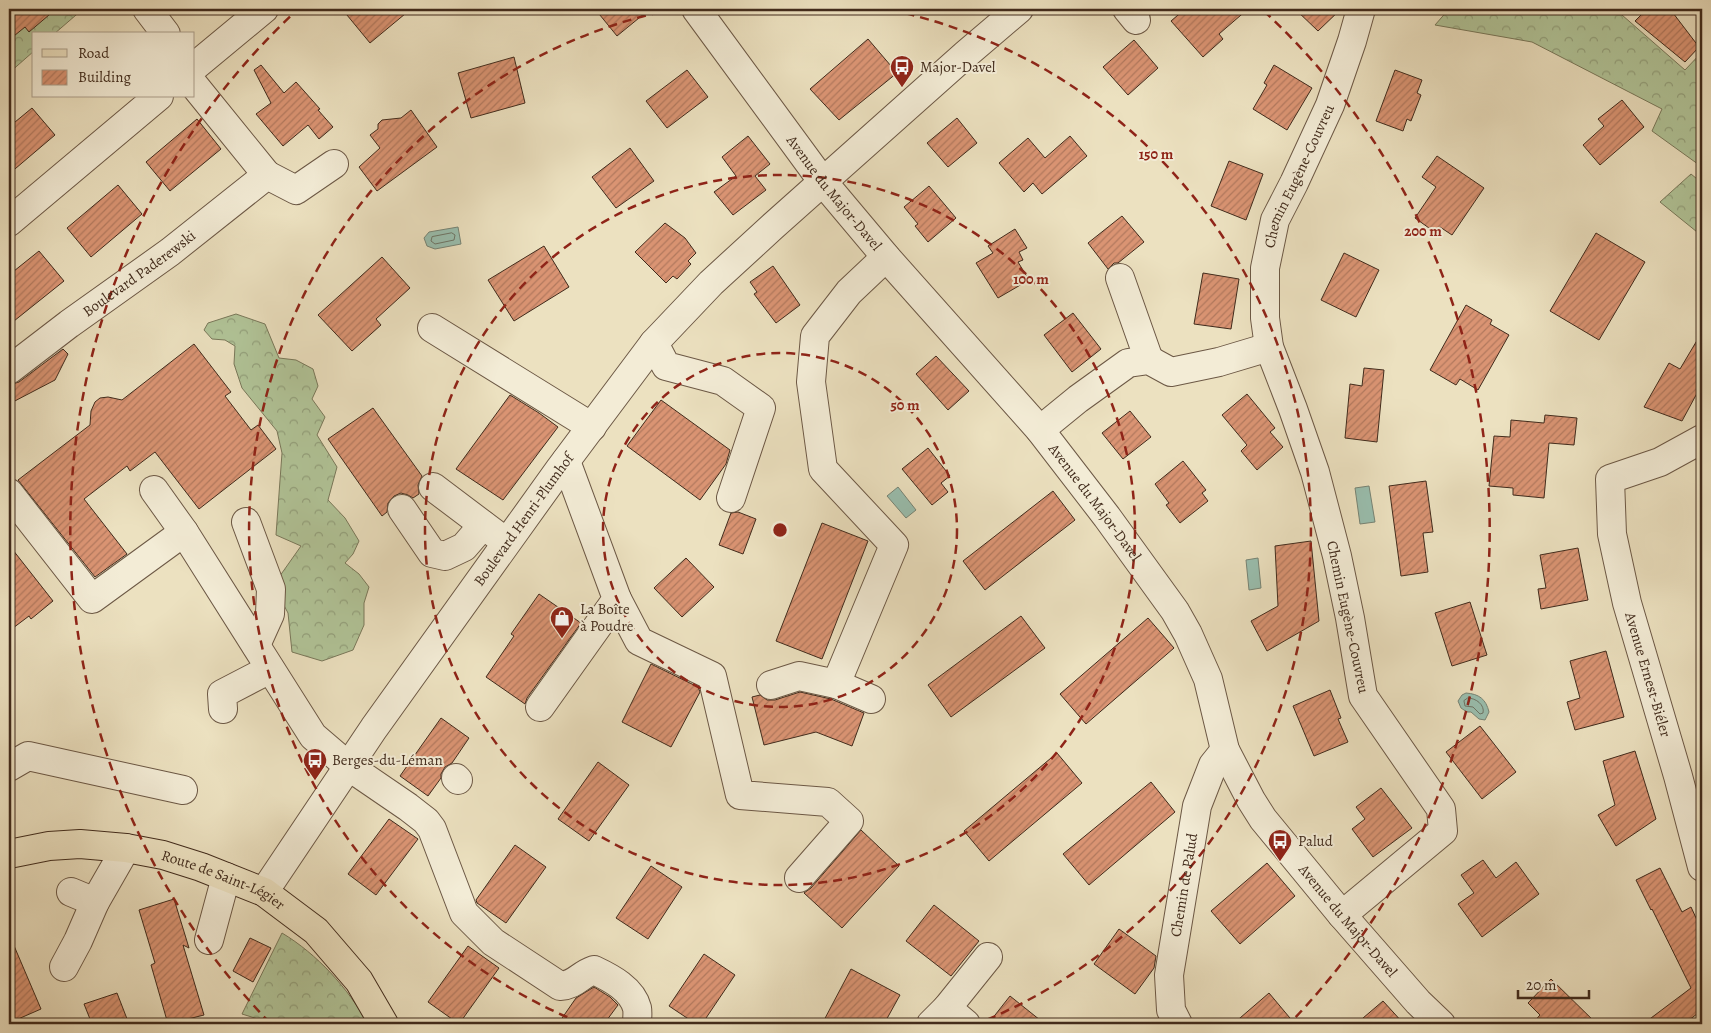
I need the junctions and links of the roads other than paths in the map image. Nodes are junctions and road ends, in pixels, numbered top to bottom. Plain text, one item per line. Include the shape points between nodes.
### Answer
1 (147, 9) edge
2 (264, 9) edge
3 (696, 9) edge
4 (1019, 9) edge
5 (1361, 9) edge
6 (164, 32) edge
7 (195, 66) edge
8 (195, 86) edge
9 (157, 98) edge
10 (334, 164) dead end
11 (268, 175) junction
12 (823, 182) junction
13 (9, 222) edge
14 (886, 257) junction
15 (1120, 278) dead end
16 (432, 328) dead end
17 (654, 343) junction
18 (1269, 347) junction
19 (1149, 360) junction
20 (9, 370) edge
21 (592, 427) junction
22 (1040, 430) junction
23 (1702, 439) edge
24 (566, 462) junction
25 (433, 487) dead end
26 (154, 490) dead end
27 (10, 493) edge
28 (731, 498) dead end
29 (402, 509) dead end
30 (246, 522) dead end
31 (483, 524) junction
32 (184, 532) junction
33 (507, 542) junction
34 (617, 599) junction
35 (256, 645) junction
36 (270, 669) junction
37 (836, 684) junction
38 (771, 685) dead end
39 (871, 699) dead end
40 (540, 707) dead end
41 (223, 709) dead end
42 (1225, 750) junction
43 (348, 766) junction
44 (9, 767) edge
45 (183, 790) dead end
46 (126, 848) junction
47 (9, 854) edge
48 (1702, 867) edge
49 (226, 877) junction
50 (799, 878) dead end
51 (264, 892) junction
52 (1342, 915) junction
53 (210, 940) dead end
54 (988, 957) dead end
55 (64, 967) dead end
56 (948, 1019) edge
57 (384, 1024) edge
58 (637, 1024) edge
59 (1178, 1024) edge
60 (1441, 1024) edge

1 - 6 street
2 - 7 street
3 - 12 street, Avenue du Major-Davel
4 - 12 street, Boulevard Henri-Plumhof
5 - 18 street, Chemin Eugène-Couvreu via 1330,106 1275,220 1265,268 1265,318
8 - 11 street
9 - 13 street
10 - 11 street via 296,190
11 - 20 street, Boulevard Paderewski via 170,252
12 - 14 street, Avenue du Major-Davel
12 - 17 street, Boulevard Henri-Plumhof via 711,283
14 - 22 street, Avenue du Major-Davel
14 - 37 street via 849,292 815,336 811,382 823,468 894,546
15 - 19 street
16 - 21 street
17 - 21 street, Boulevard Henri-Plumhof
17 - 28 street via 666,366 723,380 761,408
18 - 19 street via 1171,372
18 - 52 street, Chemin Eugène-Couvreu via 1315,472 1337,556 1363,696 1441,809 1443,831
19 - 22 street via 1128,362
21 - 24 street, Boulevard Henri-Plumhof
22 - 42 street, Avenue du Major-Davel via 1108,517 1188,634 1208,679
23 - 48 street, Avenue Ernest-Biéler via 1660,462 1610,479 1612,534 1627,603
24 - 33 street, Boulevard Henri-Plumhof
24 - 34 street
25 - 31 street
26 - 32 street
27 - 32 street via 92,599
29 - 31 street via 432,553 445,556 464,547
30 - 35 street via 271,589 270,614
31 - 33 street
32 - 35 street
33 - 43 street, Boulevard Henri-Plumhof
34 - 40 street
34 - 50 street via 639,641 712,676 740,795 828,802 849,821
35 - 36 street
36 - 41 street via 222,694
36 - 43 street via 313,736
37 - 38 street via 799,676
37 - 39 street
42 - 52 street, Avenue du Major-Davel via 1263,819
42 - 59 street, Chemin de Palud via 1213,765 1197,806 1169,975 1171,1010
43 - 51 street, Boulevard Henri-Plumhof
43 - 58 street via 426,821 464,913 493,942 560,986 570,986 594,970 605,976 630,992
44 - 45 street via 28,756
46 - 47 main road, Route de Saint-Légier via 80,844
46 - 49 main road, Route de Saint-Légier via 163,855
46 - 55 street via 83,897 78,942
49 - 51 main road, Route de Saint-Légier
49 - 53 street
51 - 57 main road, Route de Saint-Légier via 316,931 359,981
52 - 60 street, Avenue du Major-Davel
54 - 56 street

